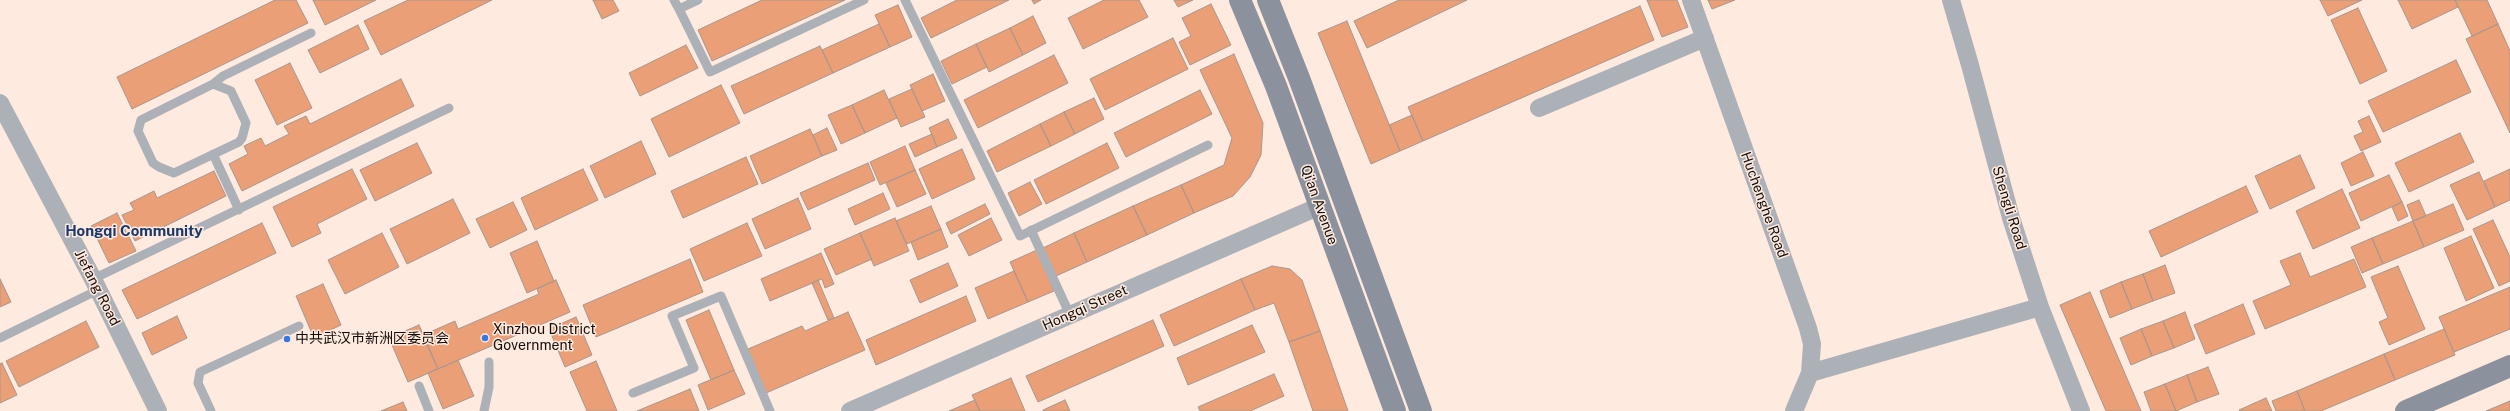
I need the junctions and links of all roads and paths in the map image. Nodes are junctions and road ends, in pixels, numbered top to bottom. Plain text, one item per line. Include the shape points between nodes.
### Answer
1 (674, 0) edge
2 (698, 0) edge
3 (864, 0) edge
4 (905, 0) edge
5 (1240, 0) edge
6 (1268, 0) edge
7 (1691, 0) edge
8 (1950, 0) edge
9 (678, 9) junction
10 (311, 33) dead end
11 (1705, 38) junction
12 (213, 84) junction
13 (0, 103) edge
14 (449, 108) dead end
15 (1539, 108) dead end
16 (1208, 145) dead end
17 (212, 154) junction
18 (1320, 206) junction
19 (239, 210) junction
20 (1031, 230) junction
21 (96, 285) junction
22 (2040, 307) junction
23 (1070, 315) junction
24 (299, 326) dead end
25 (0, 338) edge
26 (489, 362) dead end
27 (2510, 366) edge
28 (1810, 374) junction
29 (419, 386) dead end
30 (633, 393) dead end
31 (158, 411) edge
32 (211, 411) edge
33 (429, 411) edge
34 (484, 411) edge
35 (770, 411) edge
36 (850, 411) edge
37 (1395, 411) edge
38 (1421, 411) edge
39 (1794, 411) edge
40 (2081, 411) edge
41 (2406, 411) edge

1 - 9 lane
2 - 9 lane
3 - 9 lane via 710,72
4 - 20 lane via 1020,236
5 - 18 main road, Qi'an Avenue via 1276,86
6 - 38 main road, Qi'an Avenue
7 - 11 street, Huchenghe Road
8 - 22 street, Shengli Road via 2011,218
10 - 12 lane via 223,76
11 - 15 street
11 - 28 street, Huchenghe Road via 1808,328 1812,344
12 - 17 lane via 231,91 246,123 244,133 238,142
12 - 17 lane via 144,116 138,131 153,163 174,173
13 - 21 street, Jiefang Road
14 - 19 lane
16 - 20 lane
17 - 19 lane
18 - 23 street, Hongqi Street
18 - 37 main road, Qi'an Avenue
19 - 21 lane
20 - 23 lane
21 - 25 lane
21 - 31 street, Jiefang Road
22 - 28 street
22 - 40 street, Shengli Road
23 - 36 street, Hongqi Street
24 - 32 lane via 200,372 198,383
26 - 34 lane via 489,387
27 - 41 main road
28 - 39 street, Huchenghe Road
29 - 33 lane
30 - 35 lane via 694,368 672,316 721,296

